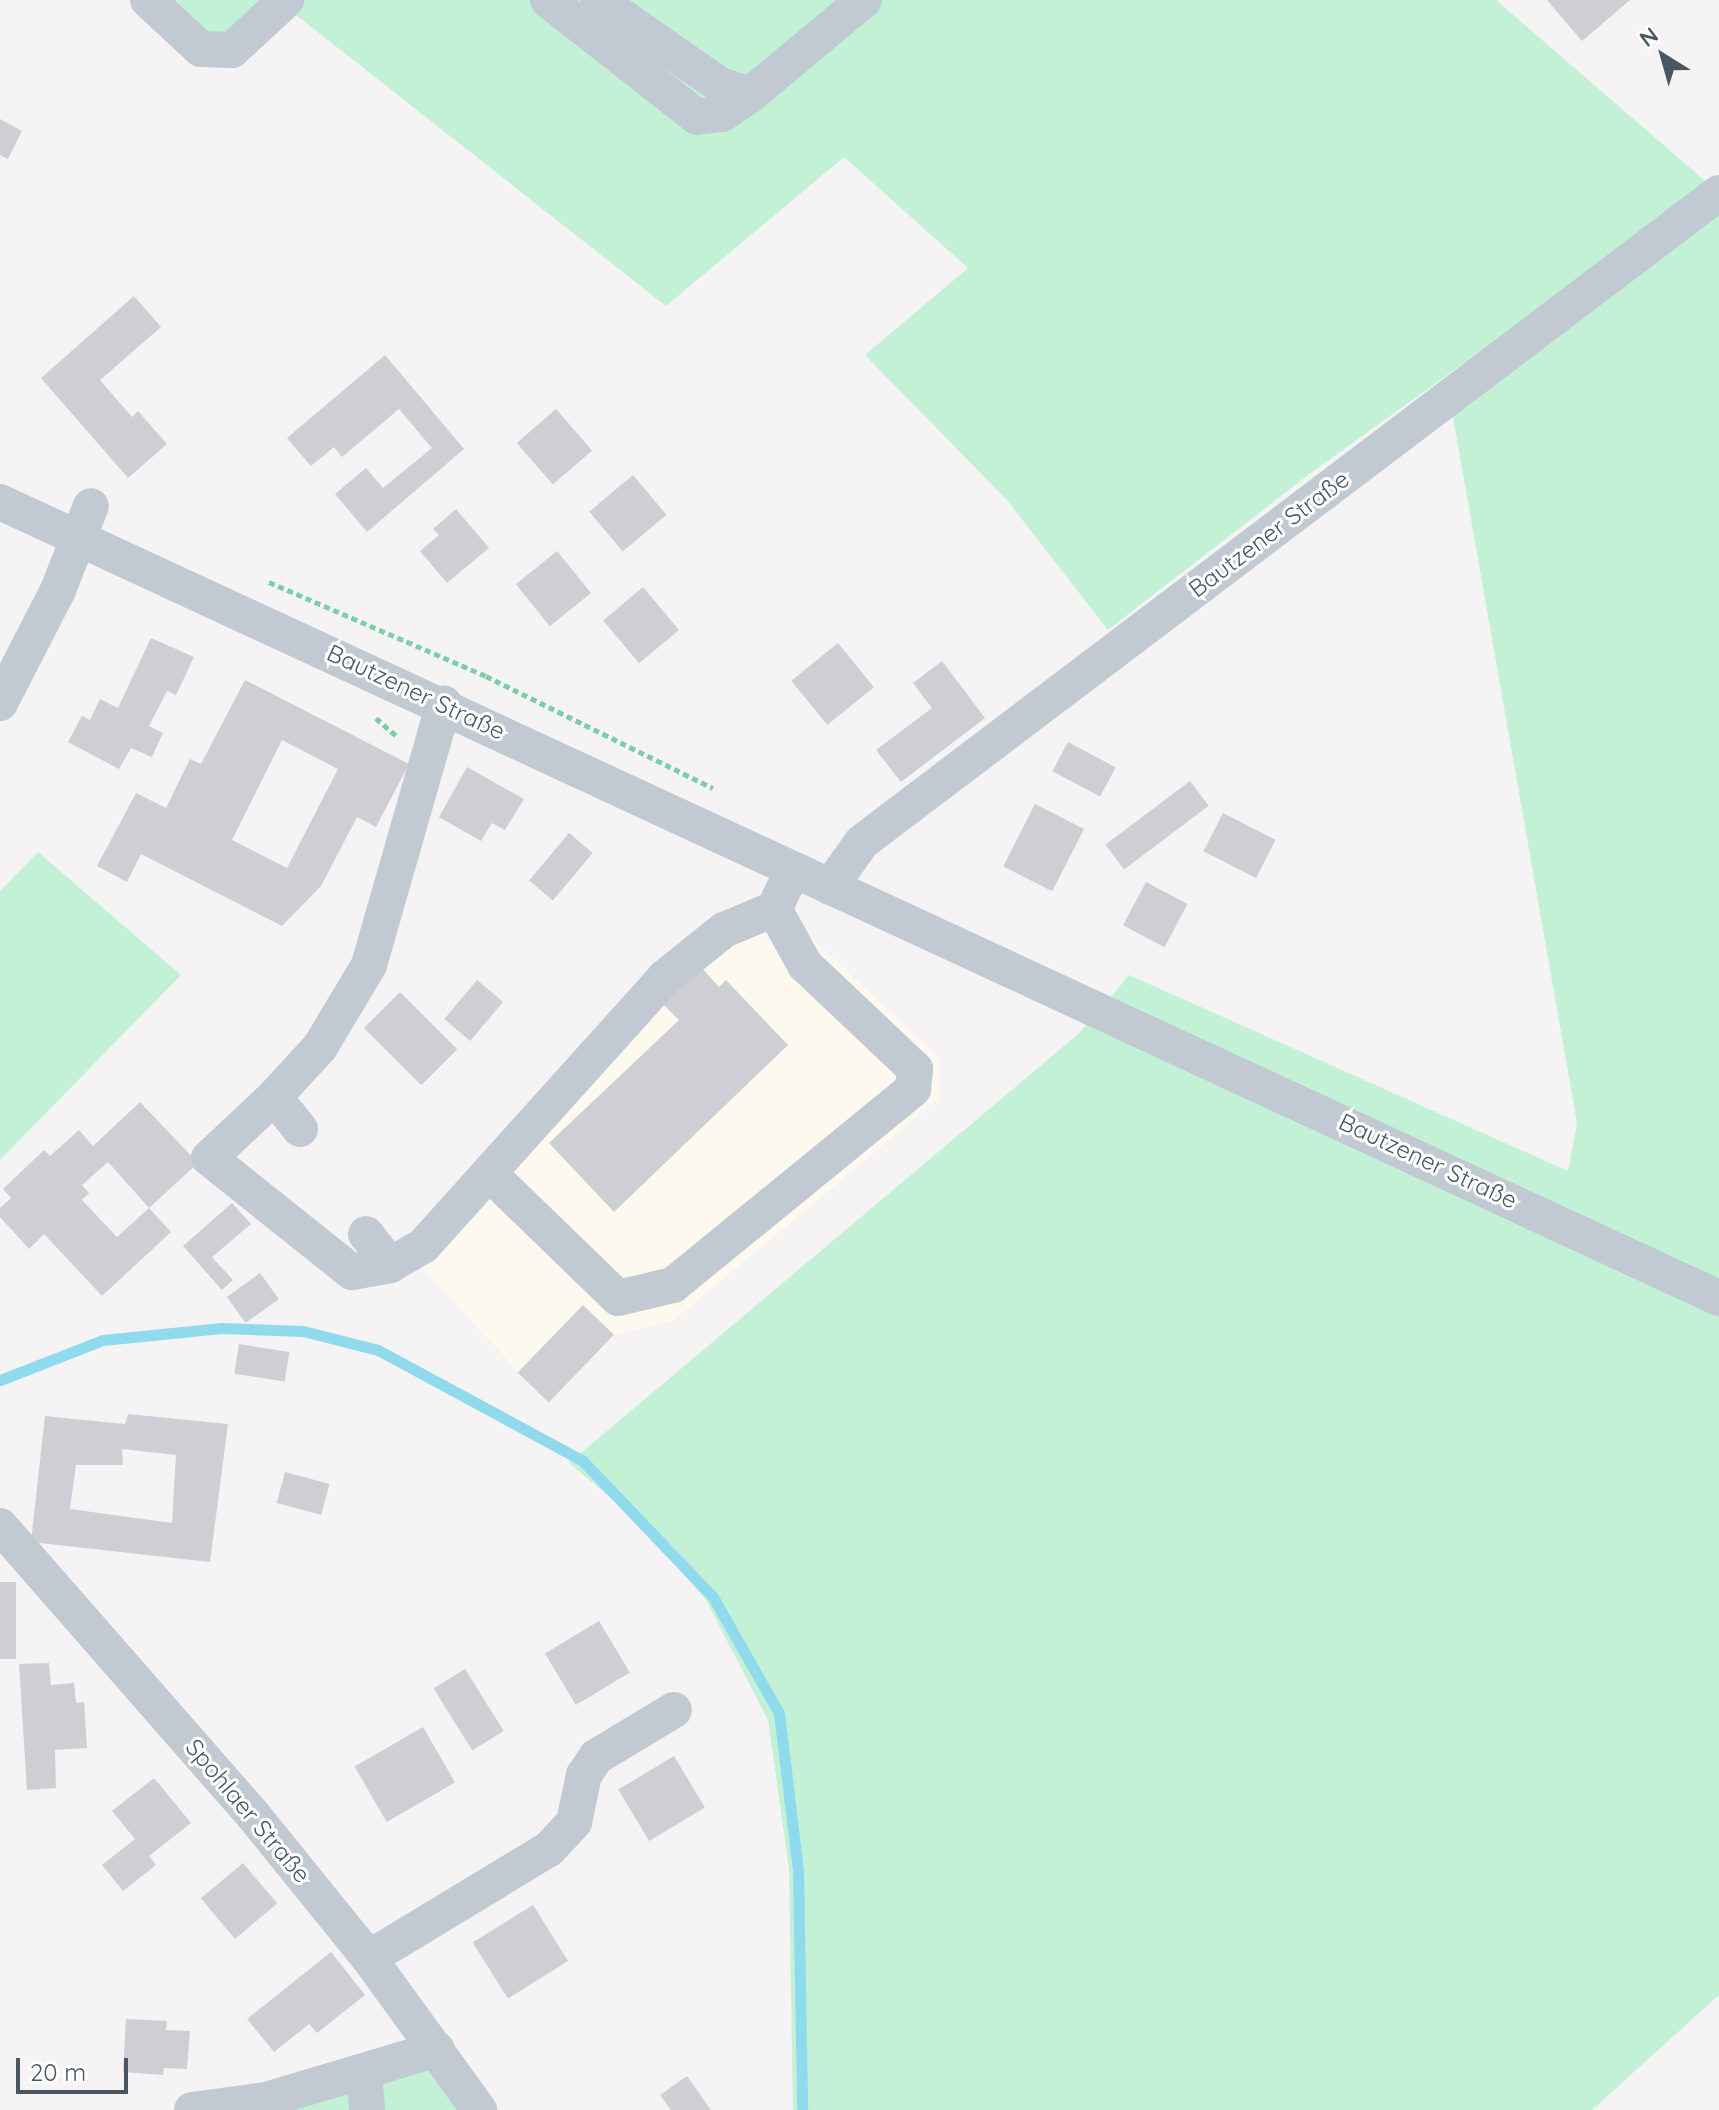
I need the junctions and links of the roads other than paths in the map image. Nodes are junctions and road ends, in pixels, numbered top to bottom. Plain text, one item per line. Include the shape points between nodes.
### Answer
1 (148, 0) edge
2 (286, 0) edge
3 (548, 0) edge
4 (598, 0) edge
5 (864, 0) edge
6 (750, 95) junction
7 (1719, 193) edge
8 (0, 502) edge
9 (86, 523) junction
10 (0, 703) edge
11 (444, 704) junction
12 (793, 870) junction
13 (830, 887) junction
14 (774, 909) junction
15 (274, 1097) junction
16 (300, 1129) dead end
17 (490, 1174) junction
18 (366, 1234) dead end
19 (390, 1265) junction
20 (1719, 1298) edge
21 (0, 1526) edge
22 (674, 1710) dead end
23 (369, 1958) junction
24 (437, 2049) junction
25 (364, 2074) junction
26 (192, 2110) edge
27 (367, 2110) edge
28 (479, 2110) edge

1 - 2 street via 201,49 232,50
3 - 6 street via 697,117 722,114
4 - 6 street via 720,85
5 - 6 street
7 - 13 street, Bautzener Straße via 862,842
8 - 9 street, Bautzener Straße
9 - 10 street
9 - 11 street, Bautzener Straße
11 - 12 street, Bautzener Straße
11 - 15 street via 369,965 320,1047
12 - 13 street, Bautzener Straße
12 - 14 street
13 - 20 street, Bautzener Straße via 1147,1029
14 - 17 street via 724,930 664,978
14 - 17 street via 805,965 915,1069 913,1089 673,1285 618,1298
15 - 16 street
15 - 19 street via 209,1158 352,1272
17 - 19 street via 424,1245
18 - 19 street
21 - 23 street, Spohlaer Straße via 253,1815
22 - 23 street via 596,1757 584,1775 574,1822 549,1849
23 - 24 street, Spohlaer Straße
24 - 25 street
24 - 28 street, Spohlaer Straße
25 - 26 street via 266,2100
25 - 27 street

